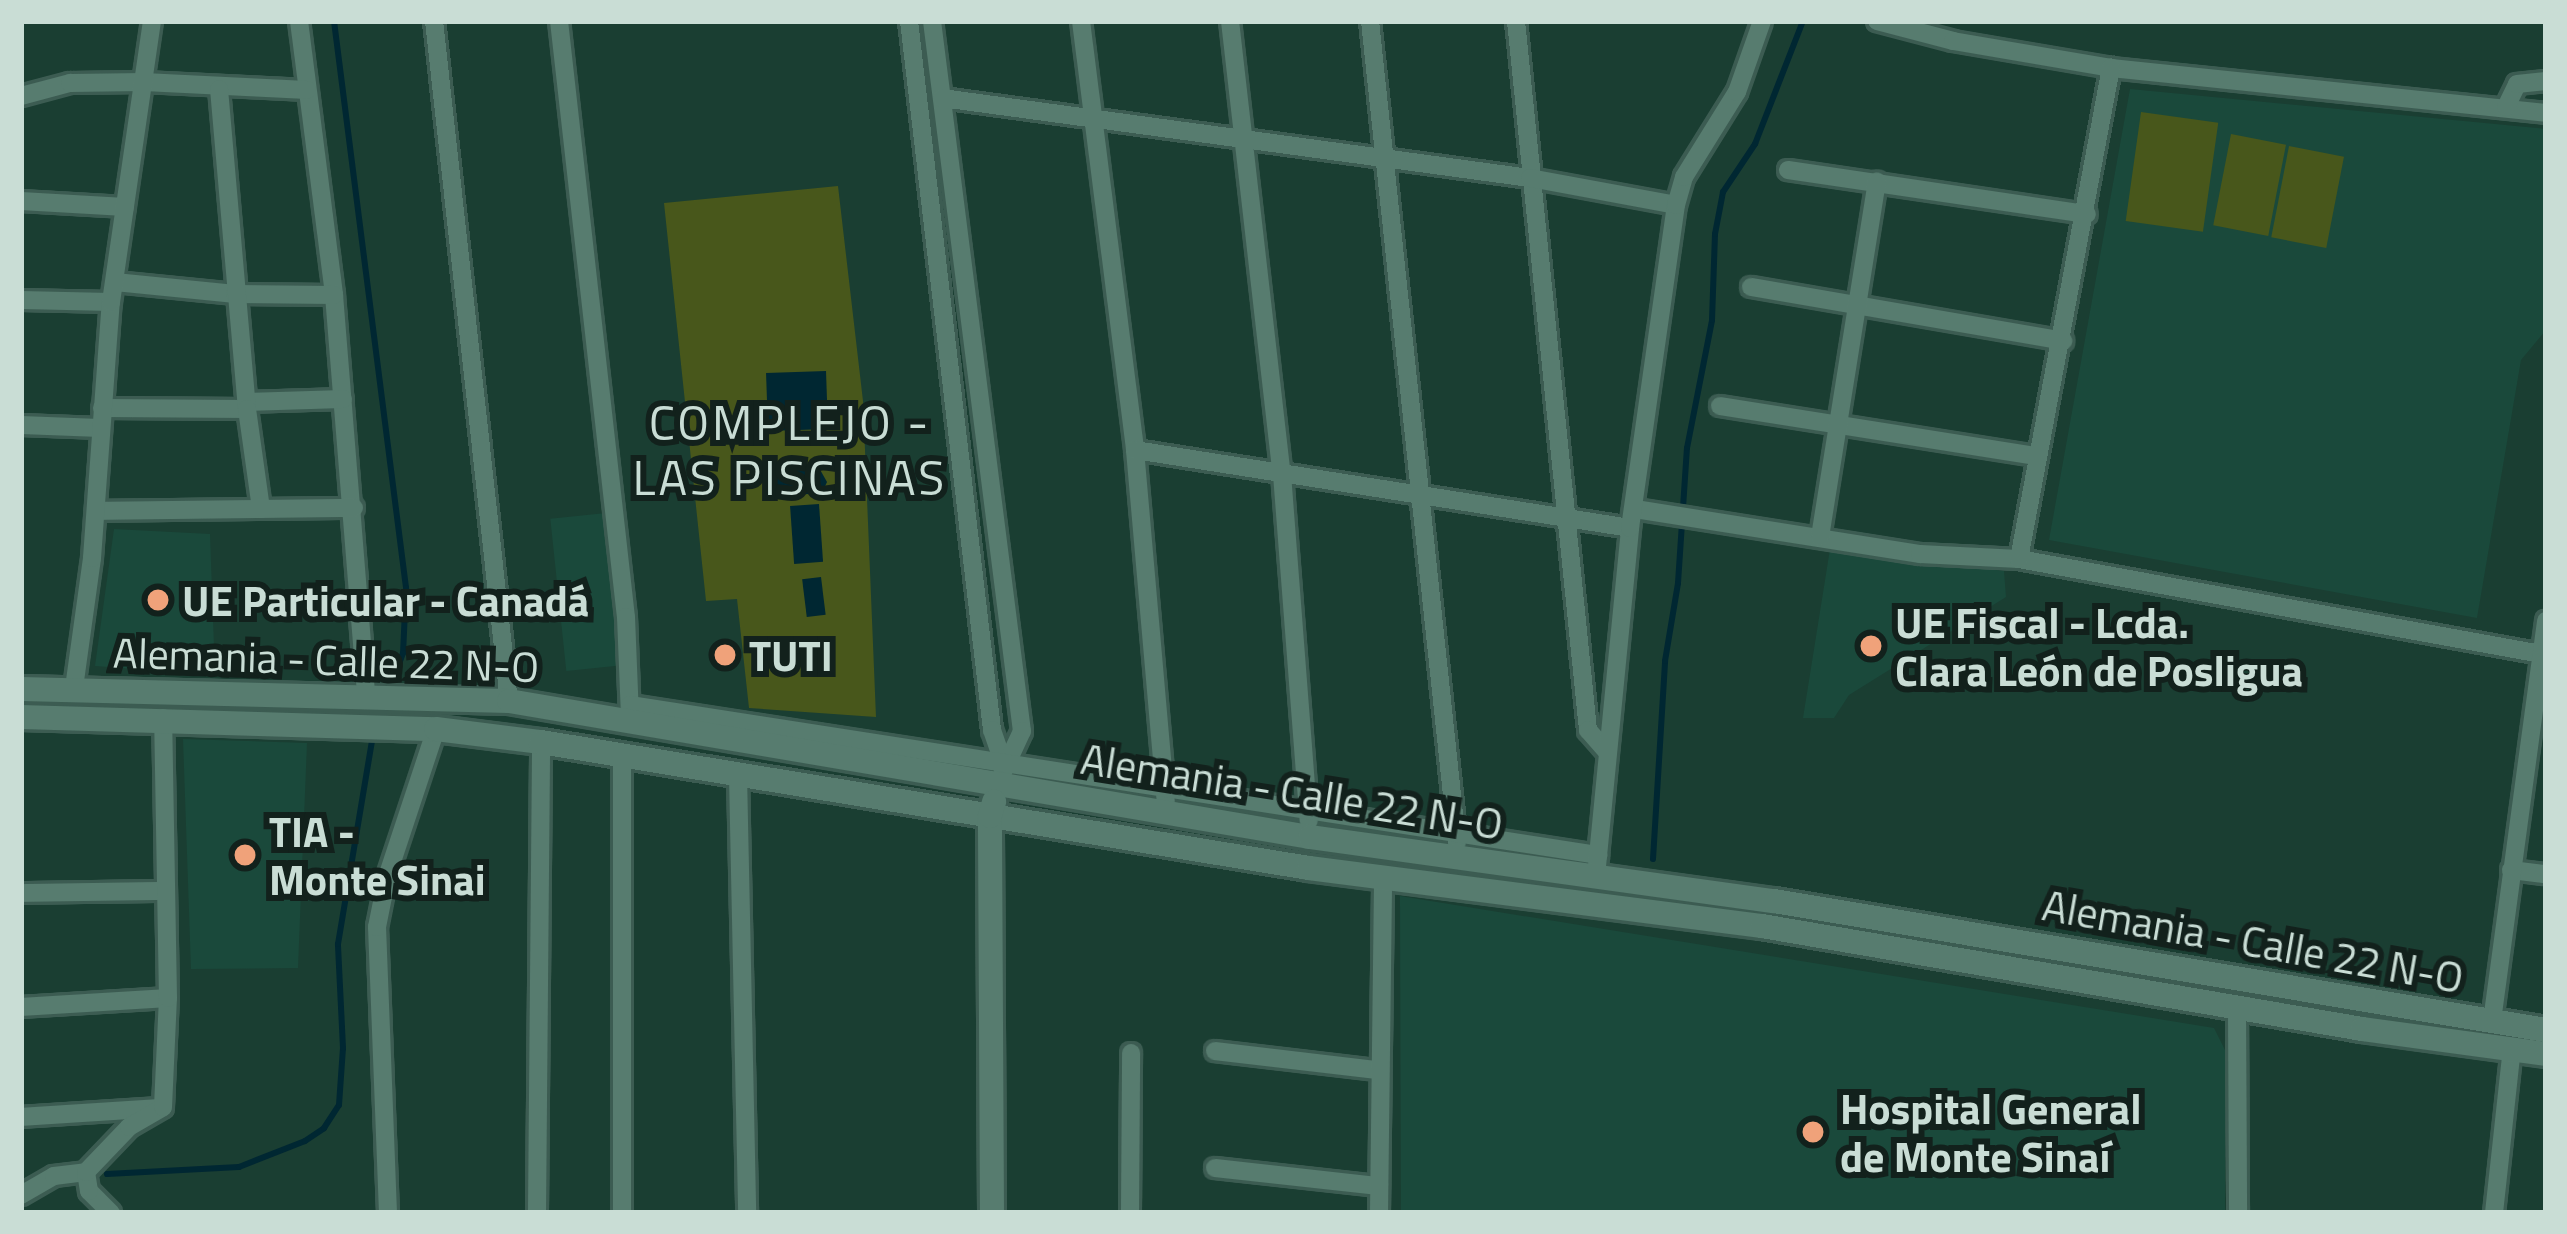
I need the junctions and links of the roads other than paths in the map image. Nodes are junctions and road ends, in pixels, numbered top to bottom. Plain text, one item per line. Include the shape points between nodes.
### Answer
1 (152, 21) edge
2 (299, 21) edge
3 (434, 21) edge
4 (559, 21) edge
5 (909, 21) edge
6 (932, 21) edge
7 (1082, 21) edge
8 (1230, 21) edge
9 (1370, 21) edge
10 (1516, 21) edge
11 (1762, 21) edge
12 (1876, 21) edge
13 (2110, 68) junction
14 (2546, 81) edge
15 (144, 82) junction
16 (218, 88) junction
17 (308, 90) junction
18 (21, 96) edge
19 (942, 98) junction
20 (2506, 107) junction
21 (2546, 113) edge
22 (1093, 119) junction
23 (1244, 140) junction
24 (1385, 160) junction
25 (1788, 170) dead end
26 (1530, 178) junction
27 (1877, 182) junction
28 (21, 201) edge
29 (1676, 205) junction
30 (125, 207) junction
31 (2087, 214) junction
32 (1750, 287) dead end
33 (113, 292) junction
34 (235, 294) junction
35 (334, 295) junction
36 (21, 300) edge
37 (1859, 302) junction
38 (2063, 341) junction
39 (343, 399) junction
40 (246, 406) junction
41 (1720, 406) dead end
42 (101, 418) junction
43 (1839, 424) junction
44 (21, 425) edge
45 (1136, 450) junction
46 (2037, 456) junction
47 (1282, 474) junction
48 (1421, 497) junction
49 (354, 508) junction
50 (261, 509) junction
51 (96, 511) junction
52 (1564, 515) junction
53 (1632, 518) junction
54 (1820, 537) junction
55 (2020, 559) junction
56 (2546, 621) edge
57 (2541, 654) junction
58 (74, 688) junction
59 (21, 689) edge
60 (372, 694) junction
61 (509, 700) junction
62 (630, 714) junction
63 (21, 717) edge
64 (163, 718) junction
65 (428, 729) junction
66 (2538, 741) edge
67 (541, 742) junction
68 (1606, 751) junction
69 (622, 754) junction
70 (738, 775) junction
71 (1002, 775) junction
72 (1166, 802) junction
73 (990, 816) junction
74 (1309, 825) junction
75 (1457, 847) junction
76 (1597, 865) junction
77 (2511, 871) junction
78 (2546, 874) edge
79 (1383, 878) junction
80 (165, 891) junction
81 (21, 893) edge
82 (168, 998) junction
83 (21, 1007) edge
84 (2237, 1007) junction
85 (2492, 1021) junction
86 (2546, 1030) edge
87 (2512, 1048) junction
88 (1215, 1051) dead end
89 (1131, 1053) dead end
90 (2546, 1054) edge
91 (1377, 1070) junction
92 (163, 1107) junction
93 (21, 1118) edge
94 (1215, 1168) dead end
95 (86, 1172) junction
96 (1379, 1186) junction
97 (21, 1195) edge
98 (112, 1213) edge
99 (388, 1213) edge
100 (537, 1213) edge
101 (622, 1213) edge
102 (747, 1213) edge
103 (992, 1213) edge
104 (1130, 1213) edge
105 (1379, 1213) edge
106 (2238, 1213) edge
107 (2494, 1213) edge

1 - 15 street
2 - 17 street
3 - 61 street
4 - 62 street
5 - 71 street
6 - 19 street
7 - 22 street
8 - 23 street
9 - 24 street
10 - 26 street
11 - 29 street via 1737,92 1684,177
12 - 13 street
13 - 20 street
13 - 31 street
14 - 20 street via 2517,84
15 - 16 street
15 - 18 street via 70,83
15 - 30 street
16 - 17 street
16 - 34 street
17 - 35 street
19 - 22 street
19 - 71 street via 1022,731
20 - 21 street
22 - 23 street
22 - 45 street
23 - 24 street
23 - 47 street
24 - 26 street
24 - 48 street
25 - 27 street
26 - 29 street
26 - 52 street
27 - 31 street
27 - 37 street
28 - 30 street
29 - 53 street
30 - 33 street
31 - 38 street
32 - 37 street
33 - 34 street
33 - 36 street
33 - 42 street
34 - 35 street
34 - 40 street
35 - 39 street
37 - 38 street
37 - 43 street
38 - 46 street
39 - 40 street
39 - 49 street
40 - 42 street
40 - 50 street
41 - 43 street
42 - 44 street
42 - 51 street
43 - 46 street
43 - 54 street
45 - 47 street
45 - 72 street
46 - 55 street
47 - 48 street
47 - 74 street
48 - 52 street
48 - 75 street
49 - 50 street
49 - 60 street
50 - 51 street
51 - 58 street
52 - 53 street
52 - 68 street via 1588,730
53 - 54 street
53 - 68 street
54 - 55 street
55 - 57 street
56 - 57 street
57 - 66 street
58 - 59 street, Alemania - Calle 22 N-O
58 - 60 street, Alemania - Calle 22 N-O
60 - 61 street, Alemania - Calle 22 N-O
61 - 62 street, Alemania - Calle 22 N-O
62 - 71 street, Alemania - Calle 22 N-O
63 - 64 street, Alemania - Calle 22 N-O
64 - 65 street, Alemania - Calle 22 N-O
64 - 80 street
65 - 67 street, Alemania - Calle 22 N-O
65 - 99 street via 377,927
66 - 77 street
67 - 69 street, Alemania - Calle 22 N-O
67 - 100 street
68 - 76 street
69 - 70 street, Alemania - Calle 22 N-O
69 - 101 street
70 - 73 street, Alemania - Calle 22 N-O
70 - 102 street
71 - 72 street, Alemania - Calle 22 N-O
71 - 73 street
72 - 74 street, Alemania - Calle 22 N-O
73 - 79 street, Alemania - Calle 22 N-O
73 - 103 street
74 - 75 street, Alemania - Calle 22 N-O
75 - 76 street, Alemania - Calle 22 N-O
76 - 85 street, Alemania - Calle 22 N-O
77 - 78 street
77 - 85 street
79 - 84 street, Alemania - Calle 22 N-O via 1762,926
79 - 91 street
80 - 81 street
80 - 82 street
82 - 83 street
82 - 92 street
84 - 87 street, Alemania - Calle 22 N-O
84 - 106 street
85 - 86 street, Alemania - Calle 22 N-O
87 - 90 street, Alemania - Calle 22 N-O
87 - 107 street
88 - 91 street
89 - 104 street
91 - 96 street
92 - 93 street
92 - 95 street via 129,1126
94 - 96 street
95 - 97 street via 54,1176
95 - 98 street via 89,1191
96 - 105 street

